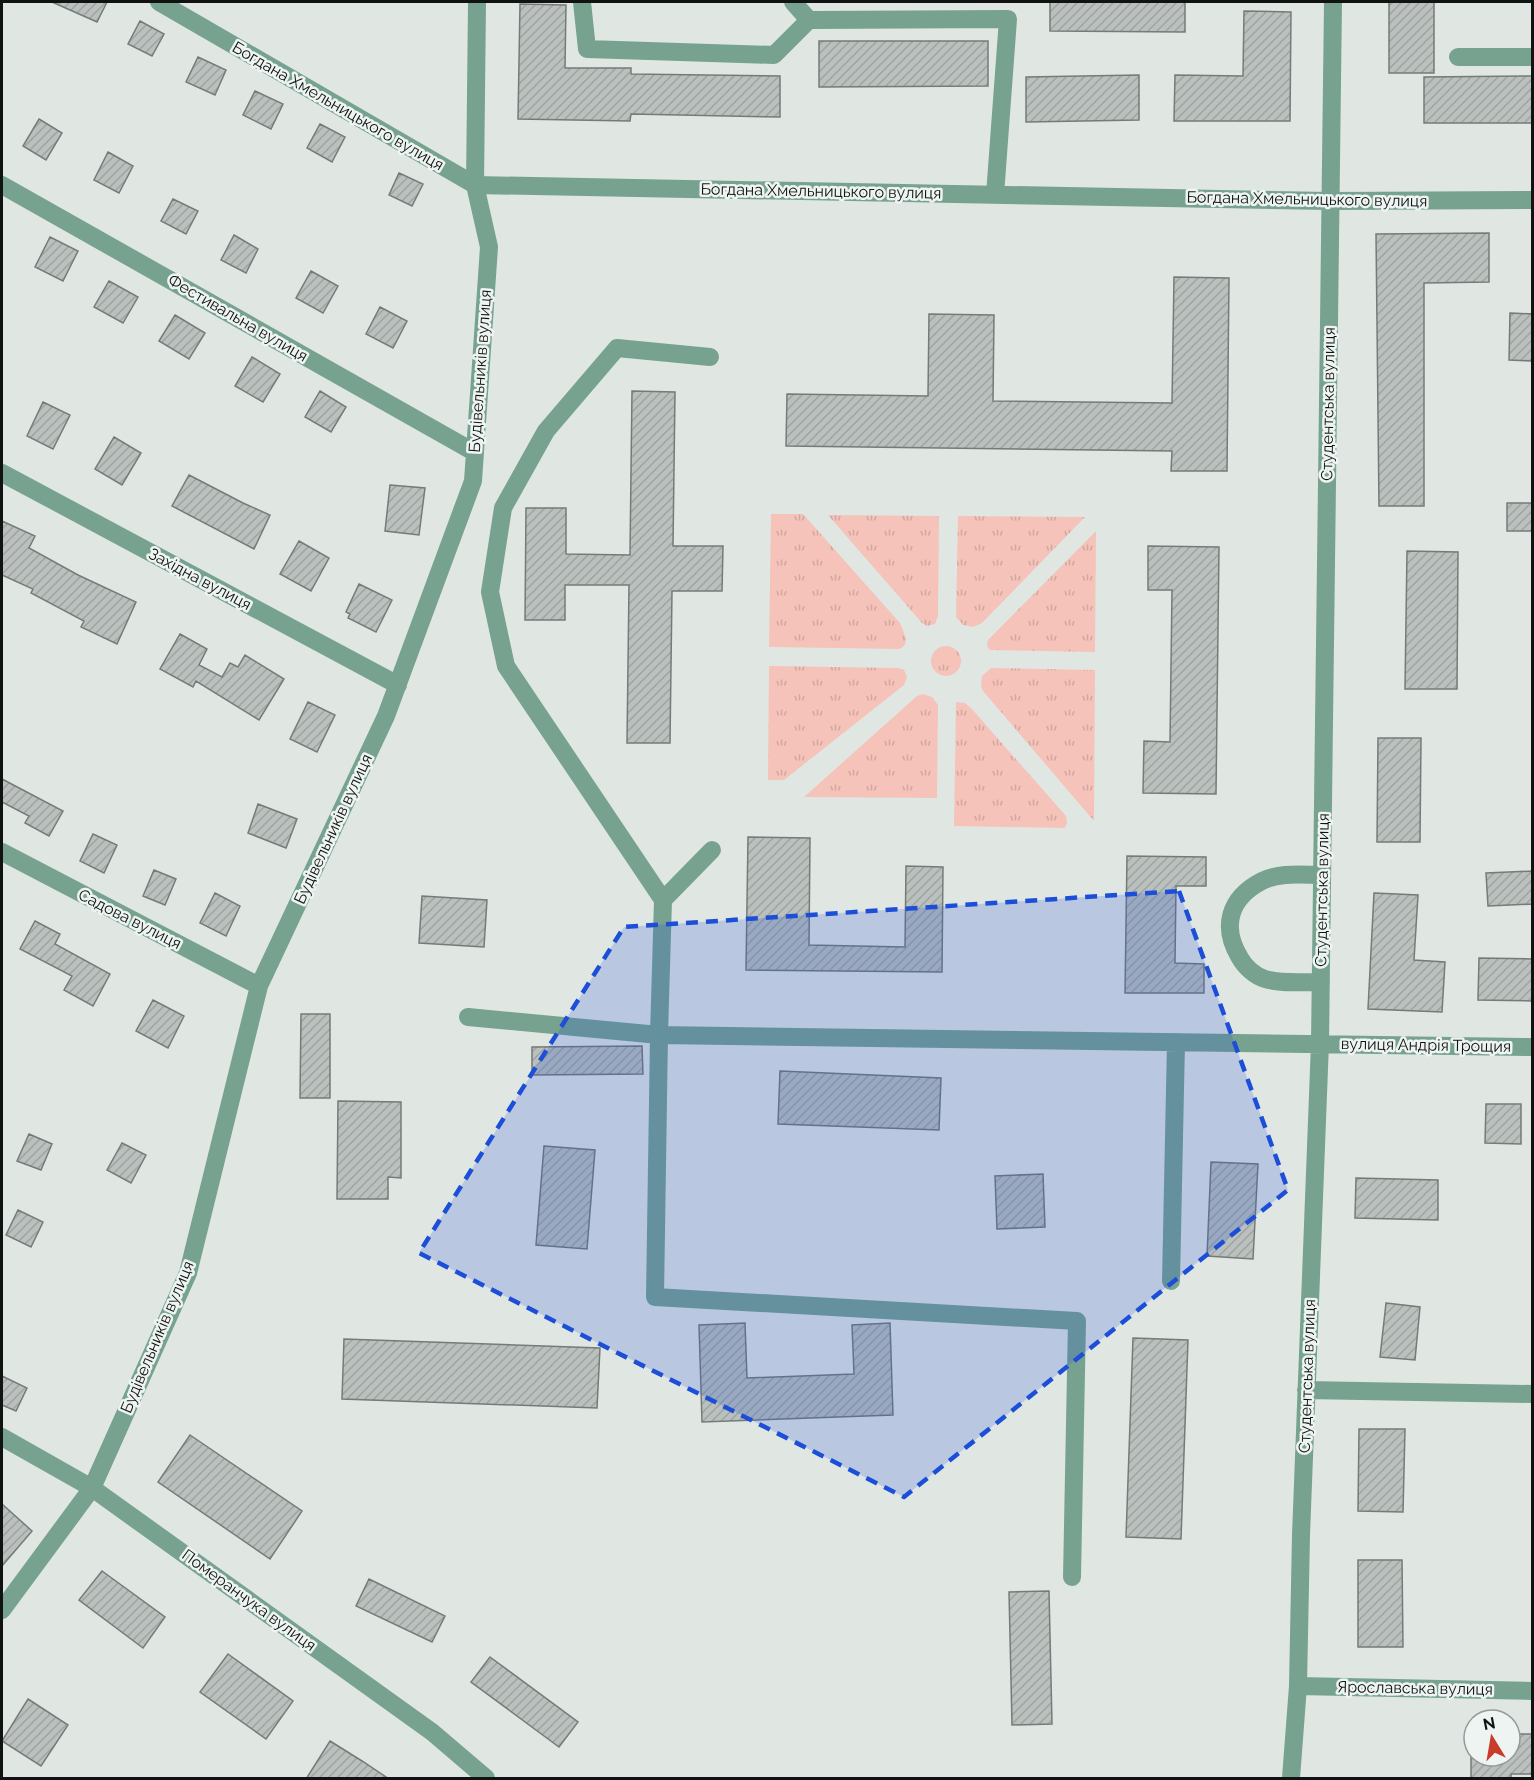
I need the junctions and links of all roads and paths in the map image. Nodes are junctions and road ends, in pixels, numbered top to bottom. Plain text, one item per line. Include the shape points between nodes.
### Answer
1 (159, 2) edge
2 (477, 2) edge
3 (582, 2) edge
4 (793, 2) edge
5 (1334, 2) edge
6 (809, 20) junction
7 (1458, 57) dead end
8 (1533, 57) edge
9 (2, 185) edge
10 (475, 185) junction
11 (995, 195) junction
12 (1533, 200) edge
13 (1330, 201) junction
14 (710, 357) dead end
15 (474, 452) junction
16 (2, 473) edge
17 (398, 685) junction
18 (712, 850) dead end
19 (2, 852) edge
20 (1322, 875) junction
21 (663, 900) junction
22 (1321, 982) junction
23 (259, 986) junction
24 (468, 1017) dead end
25 (659, 1035) junction
26 (1176, 1041) junction
27 (1320, 1043) junction
28 (1533, 1047) edge
29 (1171, 1281) dead end
30 (1306, 1390) junction
31 (1533, 1394) edge
32 (2, 1437) edge
33 (92, 1488) junction
34 (1072, 1577) dead end
35 (2, 1610) edge
36 (1298, 1686) junction
37 (1533, 1691) edge
38 (486, 1779) edge
39 (1291, 1779) edge

1 - 10 street, Богдана Хмельницького вулиця
2 - 10 street, Будівельників вулиця
3 - 6 street via 587,49 774,55
4 - 6 street
5 - 13 street, Студентська вулиця
6 - 11 street via 1008,19
7 - 8 street
9 - 15 street, Фестивальна вулиця
10 - 11 street, Богдана Хмельницького вулиця
10 - 15 street, Будівельників вулиця via 489,247
11 - 13 street, Богдана Хмельницького вулиця
12 - 13 street, Богдана Хмельницького вулиця
13 - 20 street, Студентська вулиця
14 - 21 street via 617,348 546,431 503,508 490,592 506,666
15 - 17 street, Будівельників вулиця via 473,481
16 - 17 street, Західна вулиця
17 - 23 street, Будівельників вулиця
18 - 21 street
19 - 23 street, Садова вулиця
20 - 22 street, Студентська вулиця
20 - 22 street via 1275,876 1261,882 1245,893 1229,923 1235,950 1253,972 1264,979
21 - 25 street
22 - 27 street, Студентська вулиця
23 - 33 street, Будівельників вулиця via 188,1273
24 - 25 street, вулиця Андрія Трощия
25 - 26 street, вулиця Андрія Трощия
25 - 34 street via 655,1297 1077,1322
26 - 27 street, вулиця Андрія Трощия
26 - 29 street
27 - 28 street, вулиця Андрія Трощия
27 - 30 street, Студентська вулиця
30 - 31 street
30 - 36 street, Студентська вулиця
32 - 33 street, Померанчука вулиця
33 - 35 street, Будівельників вулиця
33 - 38 street, Померанчука вулиця via 432,1732
36 - 37 street, Ярославська вулиця
36 - 39 street, Студентська вулиця

